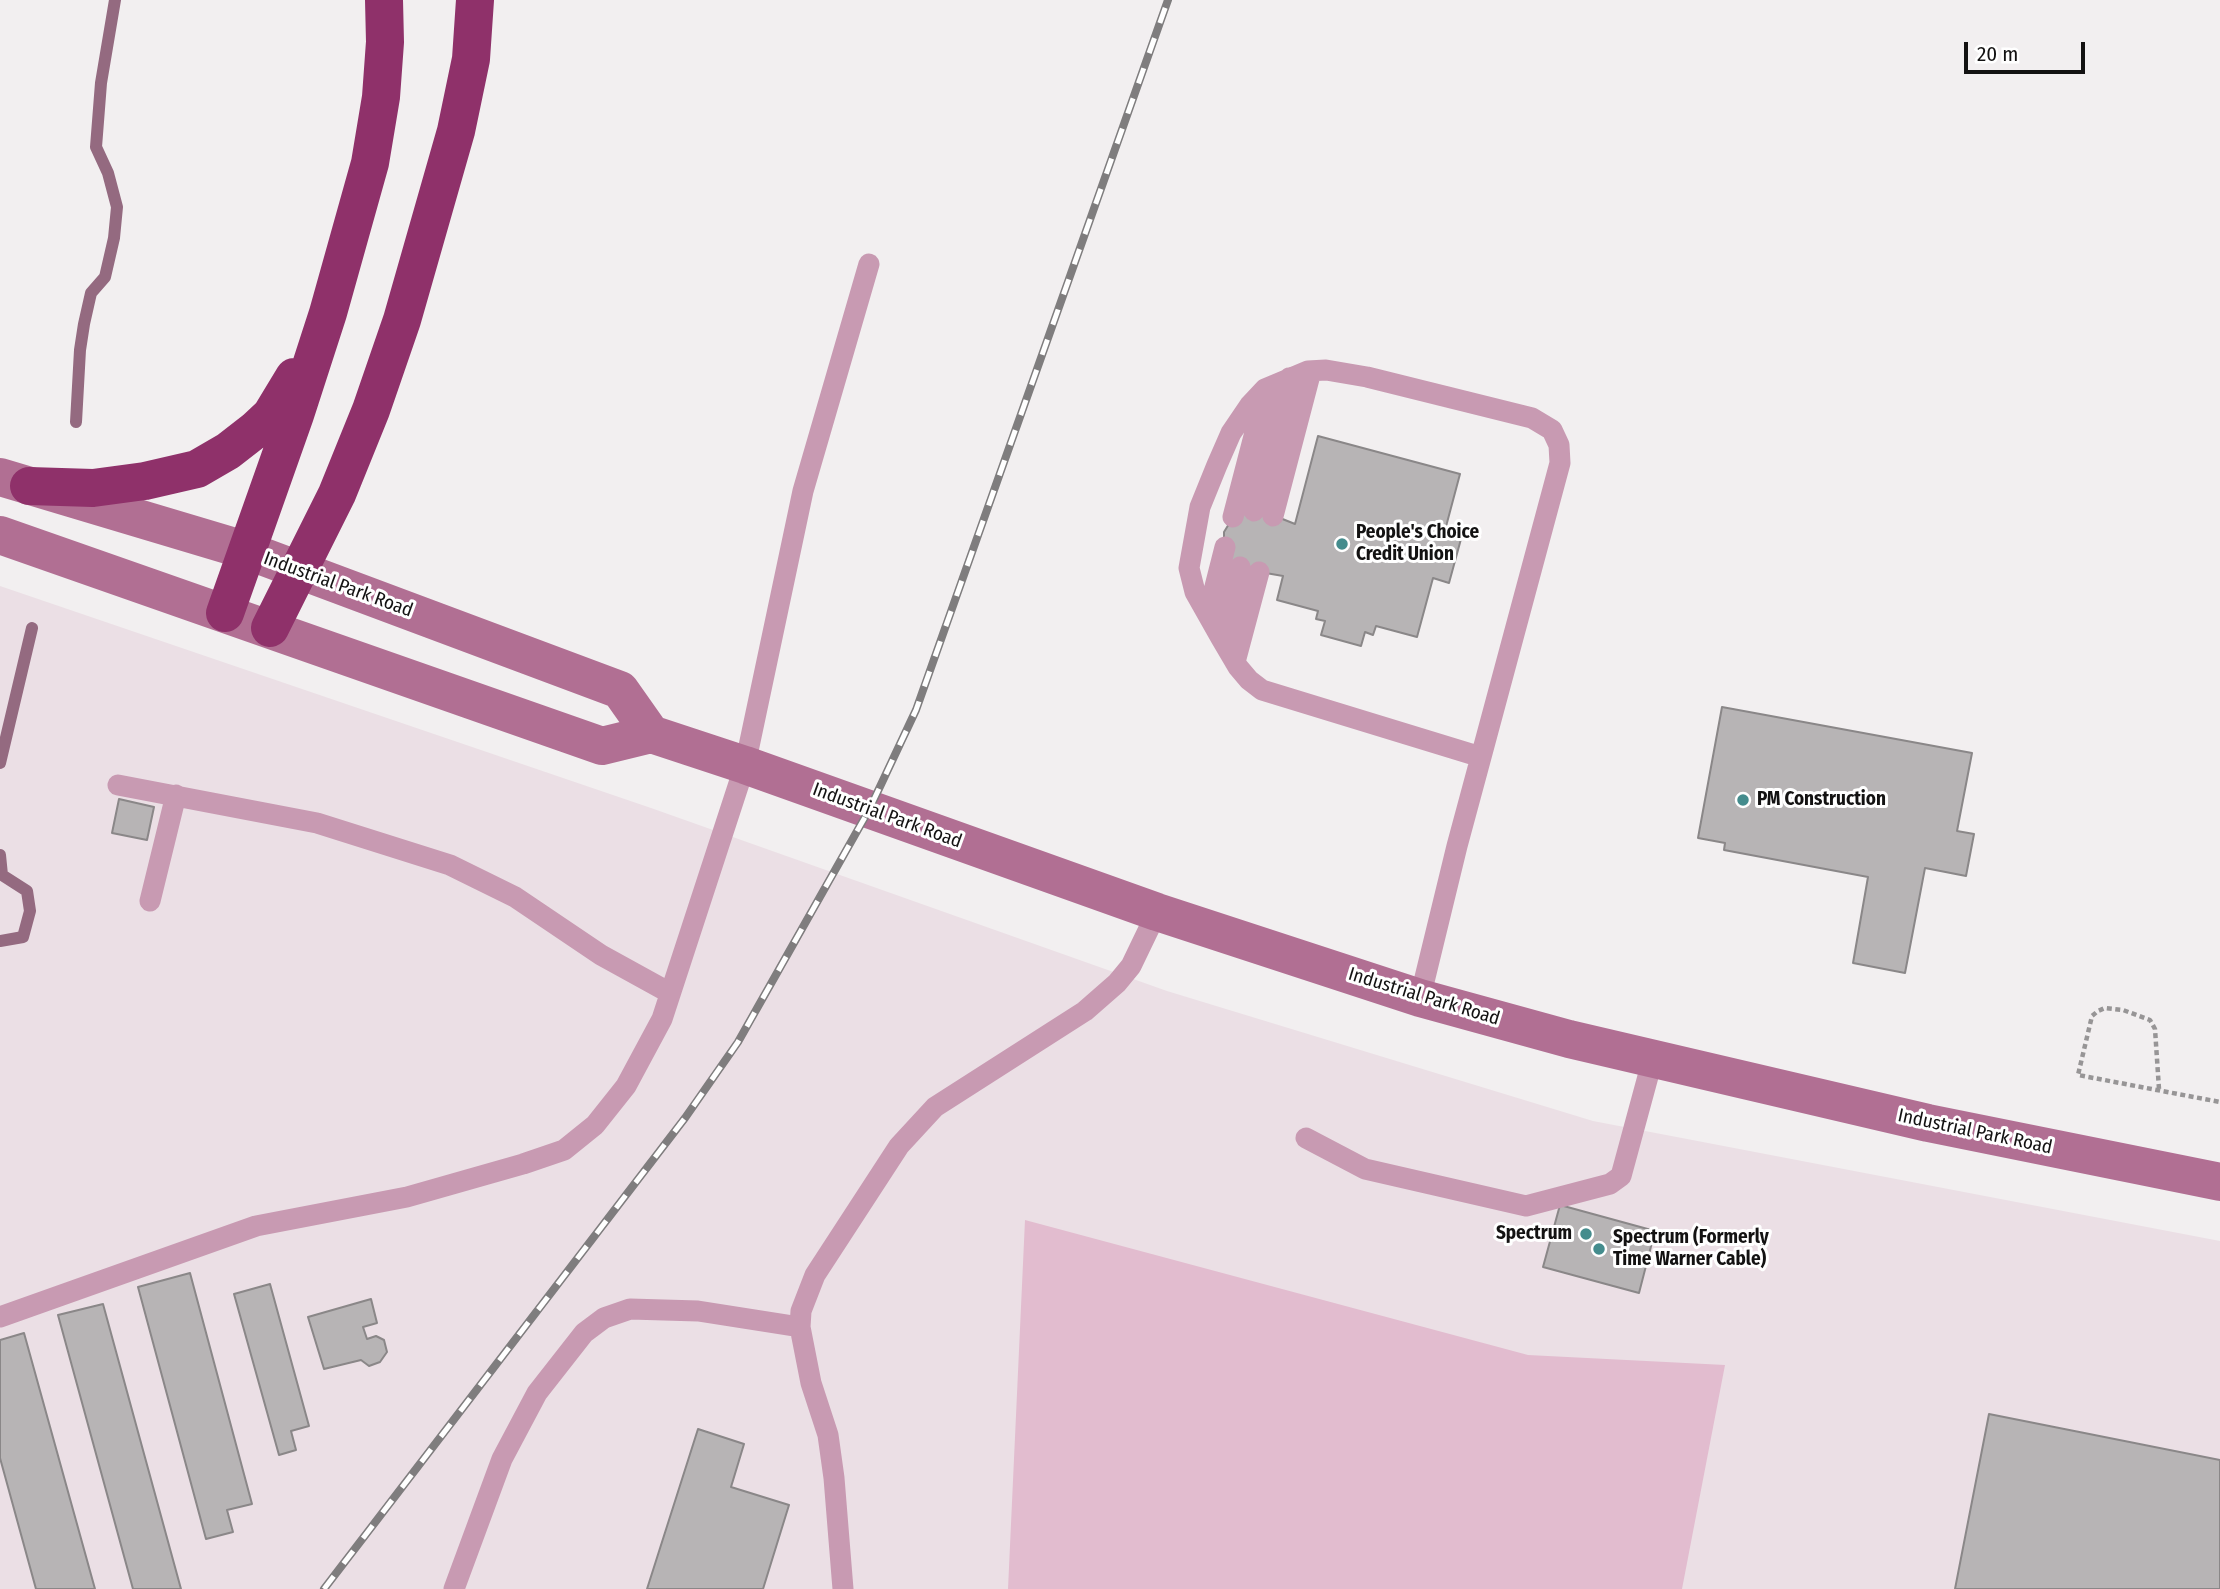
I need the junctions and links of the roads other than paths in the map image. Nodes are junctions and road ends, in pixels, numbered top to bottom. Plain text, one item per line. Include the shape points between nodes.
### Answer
1 (384, 0) edge
2 (475, 0) edge
3 (869, 264) dead end
4 (328, 313) junction
5 (1311, 371) junction
6 (1289, 378) junction
7 (1267, 388) junction
8 (14, 482) edge
9 (1233, 517) dead end
10 (0, 535) edge
11 (1225, 547) dead end
12 (248, 551) junction
13 (297, 570) junction
14 (225, 613) junction
15 (1208, 614) junction
16 (270, 628) junction
17 (1221, 638) junction
18 (1235, 662) junction
19 (651, 734) junction
20 (1481, 757) junction
21 (745, 765) junction
22 (118, 785) dead end
23 (176, 795) junction
24 (150, 901) dead end
25 (1157, 912) junction
26 (670, 993) junction
27 (1420, 998) junction
28 (1653, 1058) junction
29 (1306, 1138) dead end
30 (2220, 1182) edge
31 (0, 1317) edge
32 (800, 1326) junction
33 (454, 1589) edge
34 (843, 1589) edge

1 - 4 highway via 381,97 370,163
2 - 13 highway via 471,59 456,131 401,320 337,494
3 - 21 lane via 803,491
4 - 8 highway via 271,415 228,451 197,469 93,488
4 - 12 highway
5 - 6 lane
5 - 6 lane via 1264,513
5 - 20 lane via 1367,377 1532,418 1552,430 1559,445 1560,463
6 - 7 lane
7 - 9 lane
7 - 15 lane via 1231,433 1200,507 1189,568 1195,592
8 - 12 main road, Industrial Park Road
10 - 14 main road
11 - 15 lane
12 - 13 main road, Industrial Park Road
12 - 14 highway
13 - 16 highway
13 - 19 main road, Industrial Park Road via 620,690
14 - 16 main road
15 - 17 lane
16 - 19 main road via 602,746
17 - 18 lane
17 - 18 lane via 1249,570
18 - 20 lane via 1262,691
19 - 21 main road, Industrial Park Road
20 - 27 lane
21 - 25 main road, Industrial Park Road
21 - 26 lane
22 - 23 lane
23 - 24 lane
23 - 26 lane via 317,823 450,865 515,897 601,955
25 - 27 main road, Industrial Park Road
25 - 32 lane via 1131,966 1117,983 1085,1011 935,1107 898,1146 815,1275
26 - 31 lane via 662,1019 626,1087 595,1125 564,1150 407,1197 257,1226
27 - 28 main road, Industrial Park Road via 1569,1040
28 - 29 lane via 1621,1176 1610,1184 1526,1206 1365,1169
28 - 30 main road, Industrial Park Road via 1928,1123
32 - 33 lane via 698,1311 630,1309 604,1318 584,1333 537,1393 502,1460
32 - 34 lane via 811,1383 828,1435

